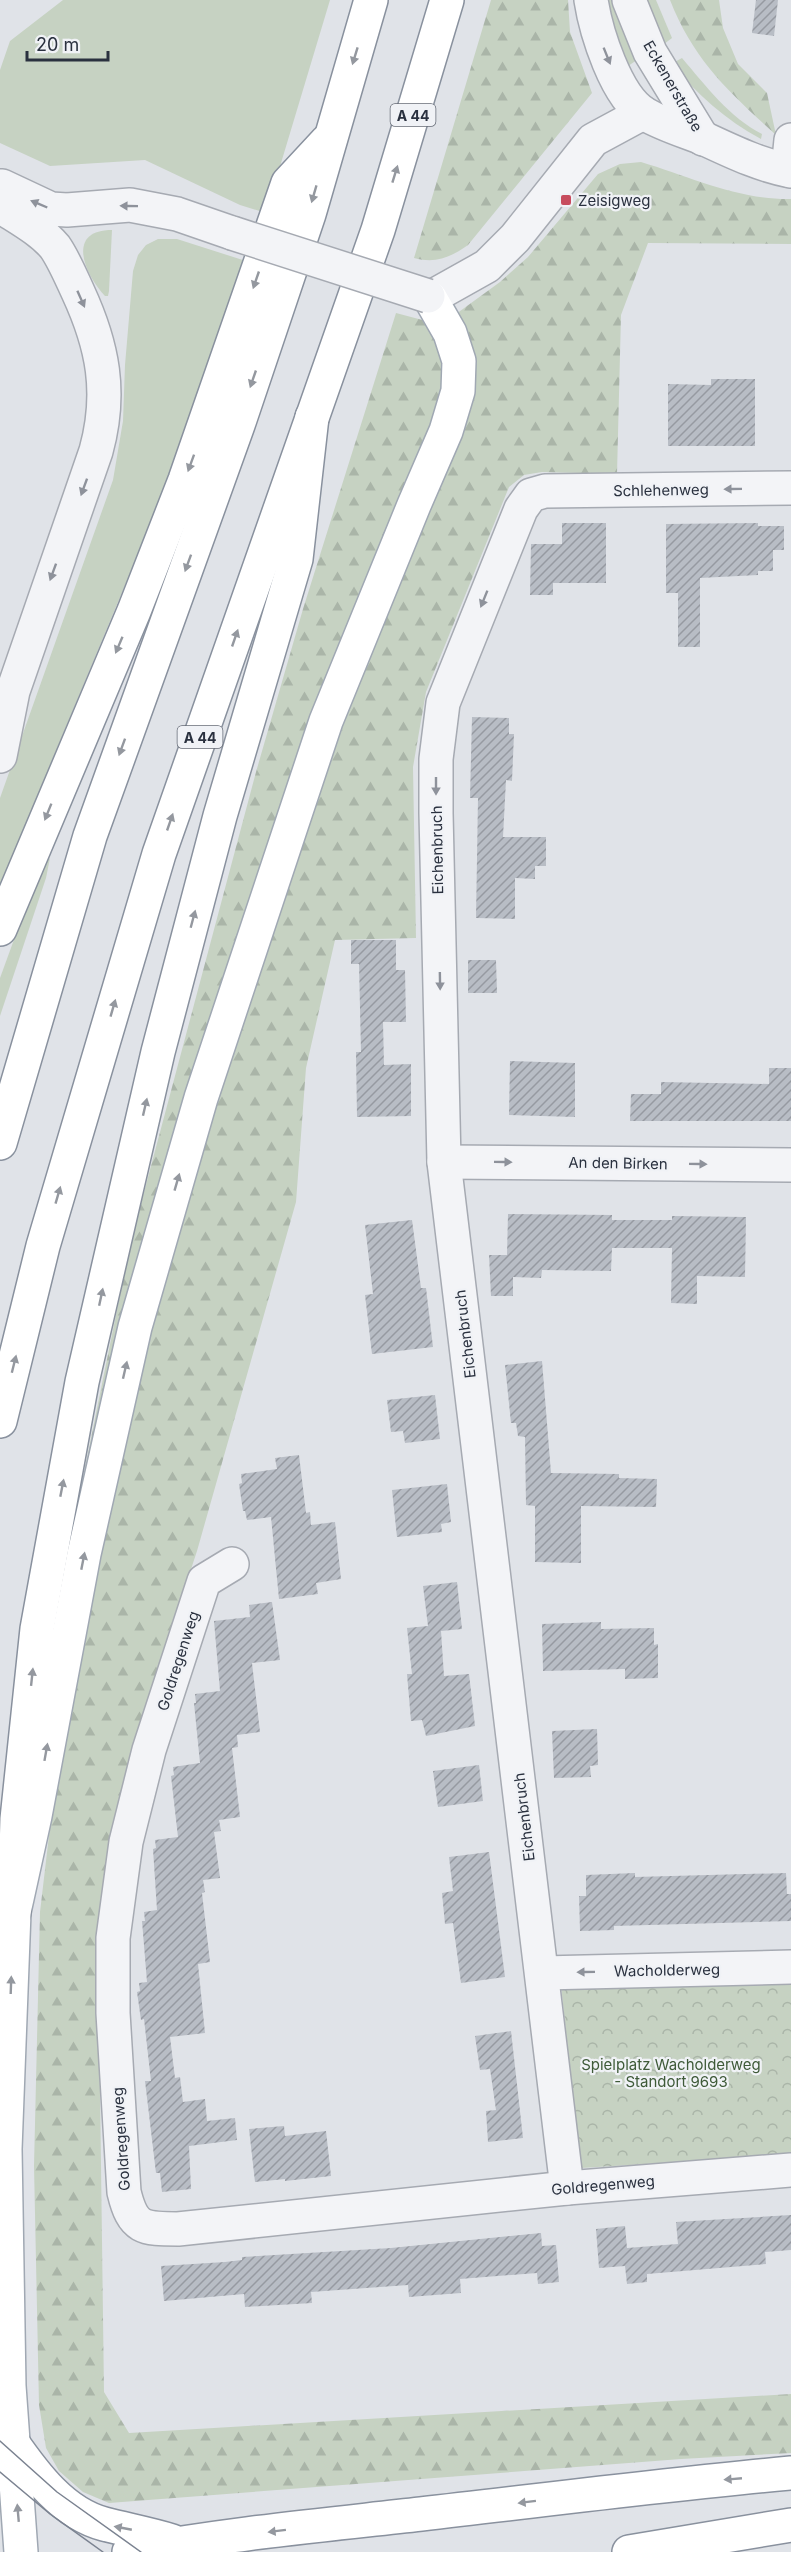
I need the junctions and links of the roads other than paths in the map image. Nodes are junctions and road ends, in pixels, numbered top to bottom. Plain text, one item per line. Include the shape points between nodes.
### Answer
1 (371, 0) edge
2 (447, 0) edge
3 (591, 0) edge
4 (629, 0) edge
5 (643, 113) junction
6 (330, 138) junction
7 (703, 139) junction
8 (790, 160) edge
9 (0, 185) edge
10 (0, 206) edge
11 (81, 209) junction
12 (54, 247) junction
13 (429, 297) junction
14 (312, 417) junction
15 (791, 488) edge
16 (531, 495) joint
17 (33, 628) junction
18 (0, 677) edge
19 (0, 756) edge
20 (0, 929) edge
21 (0, 1143) edge
22 (444, 1162) junction
23 (791, 1165) edge
24 (0, 1421) edge
25 (232, 1564) dead end
26 (14, 1912) junction
27 (791, 1967) edge
28 (543, 1973) junction
29 (791, 2170) edge
30 (567, 2188) junction
31 (12, 2442) junction
32 (791, 2474) edge
33 (791, 2525) edge
34 (179, 2543) junction
35 (21, 2552) edge
36 (129, 2552) edge
37 (629, 2552) edge

1 -> 6 main road
14 -> 2 main road, A 44 via 378,230
3 -> 5 street via 615,75
4 - 7 street, Eckenerstraße via 650,52
5 - 7 street
5 - 13 street via 593,140 488,266
6 -> 20 main road via 288,183 164,534
6 -> 21 main road via 309,214 238,425 90,837
7 - 8 street via 750,160
11 -> 9 street via 51,209
10 - 12 street via 38,231
11 - 12 street via 61,228
13 -> 11 street, bridge via 151,208 130,205
12 -> 17 street via 96,334 105,385 104,423
26 -> 13 main road via 84,1554 135,1327 188,1143 326,721 446,431 458,391 459,362 450,333
24 -> 14 main road, A 44 via 43,1246 159,854
26 -> 14 main road via 17,1819 37,1629 82,1382 158,1052 220,816 296,559
15 -> 16 street, Schlehenweg via 545,491
16 -> 22 street, Eichenbruch via 521,509 443,703 436,759 436,813
17 - 18 street via 17,644
17 - 19 street via 13,691
22 -> 23 street, An den Birken
22 - 28 street, Eichenbruch
25 - 30 street, Goldregenweg via 204,1581 149,1750 126,1842 113,1938 113,2013 128,2210 137,2223 149,2229 178,2229
31 -> 26 main road via 5,2149
27 -> 28 street, Wacholderweg
28 - 30 street, Eichenbruch
29 - 30 street, Goldregenweg
34 -> 31 main road via 102,2524 79,2512 56,2496
35 -> 31 main road
32 -> 34 main road via 684,2483
33 - 37 main road
34 - 36 main road

